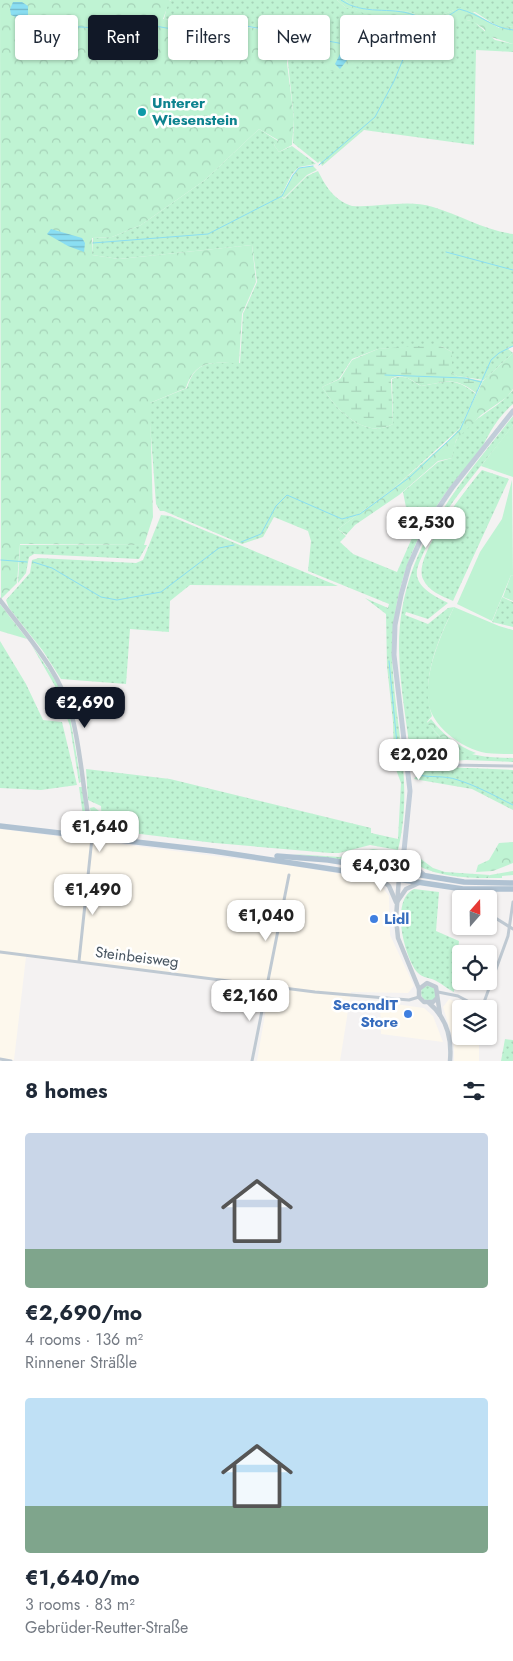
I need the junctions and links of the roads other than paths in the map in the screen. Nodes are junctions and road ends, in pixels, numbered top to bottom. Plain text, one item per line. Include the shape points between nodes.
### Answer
1 (513, 411) edge
2 (0, 600) edge
3 (513, 766) edge
4 (408, 767) junction
5 (0, 826) edge
6 (92, 836) junction
7 (213, 851) junction
8 (404, 853) junction
9 (383, 868) junction
10 (401, 869) junction
11 (375, 874) junction
12 (289, 875) dead end
13 (424, 875) junction
14 (399, 878) junction
15 (420, 882) junction
16 (513, 883) edge
17 (513, 889) edge
18 (513, 902) edge
19 (396, 903) junction
20 (498, 920) edge
21 (511, 928) edge
22 (0, 952) edge
23 (79, 961) junction
24 (414, 974) junction
25 (429, 983) junction
26 (267, 986) junction
27 (419, 989) junction
28 (438, 992) junction
29 (419, 997) junction
30 (437, 998) junction
31 (430, 1003) junction
32 (440, 1015) junction
33 (0, 1060) edge
34 (12, 1061) edge
35 (252, 1061) edge
36 (450, 1061) edge

1 - 4 main road via 435,512 420,538 405,576 394,655
2 - 6 street via 41,654 65,697 78,745
3 - 4 street via 450,764
4 - 8 main road via 409,813
5 - 6 main road
6 - 7 main road
6 - 23 street
7 - 9 main road
7 - 11 main road
8 - 9 main road
8 - 10 main road
8 - 13 main road via 409,863
9 - 10 main road
10 - 13 main road
10 - 14 street
11 - 14 main road
11 - 19 street via 388,886
12 - 26 street
13 - 16 main road via 464,882
14 - 15 main road
14 - 19 street
15 - 17 main road via 463,889
15 - 19 street via 406,889
18 - 21 street
19 - 24 street via 398,938
20 - 21 street
21 - 28 street via 483,1005 479,1007 458,996
22 - 23 street, Steinbeisweg
23 - 26 street, Steinbeisweg
24 - 25 street
24 - 27 street
25 - 27 street
25 - 28 street
26 - 29 street, Steinbeisweg via 409,1000
26 - 35 street
27 - 29 street
28 - 30 street
29 - 31 street
30 - 31 street
30 - 32 street
31 - 32 street
32 - 36 street via 449,1036
33 - 34 street

